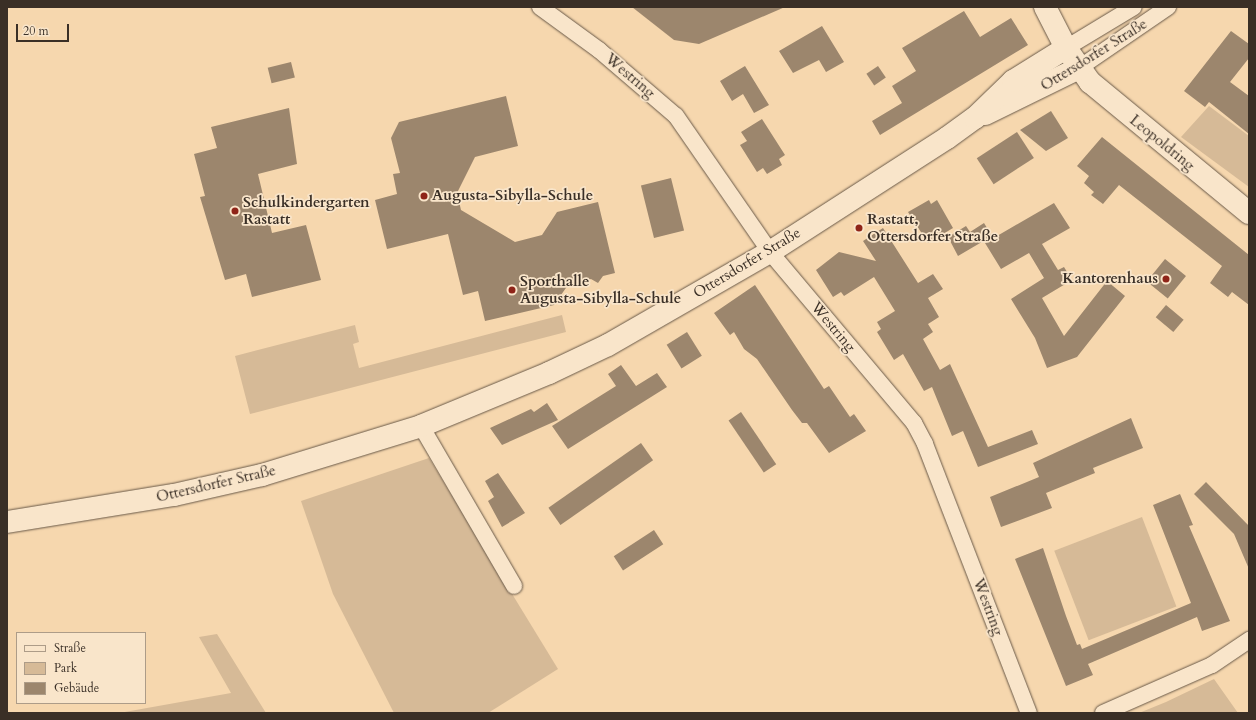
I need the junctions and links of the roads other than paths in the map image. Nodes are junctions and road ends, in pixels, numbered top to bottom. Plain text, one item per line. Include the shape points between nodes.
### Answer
1 (540, 7) edge
2 (1045, 7) edge
3 (1134, 7) edge
4 (1168, 7) edge
5 (1066, 48) junction
6 (1079, 68) junction
7 (975, 118) junction
8 (1249, 214) edge
9 (770, 252) junction
10 (420, 426) junction
11 (7, 522) edge
12 (514, 586) dead end
13 (1249, 640) edge
14 (1029, 713) edge
15 (1103, 713) edge

1 - 9 street, Westring via 599,50 676,116
2 - 5 street, Leopoldring
3 - 5 street, Ottersdorfer Straße
4 - 6 street, Ottersdorfer Straße
5 - 6 street, Leopoldring
5 - 7 street, Ottersdorfer Straße via 1013,81
6 - 7 street, Ottersdorfer Straße via 1018,101
6 - 8 street, Leopoldring via 1108,99
7 - 9 street, Ottersdorfer Straße
9 - 10 street, Ottersdorfer Straße via 608,345
9 - 14 street, Westring via 922,437
10 - 11 street, Ottersdorfer Straße via 254,476 166,496
10 - 12 street
13 - 15 street via 1212,664

